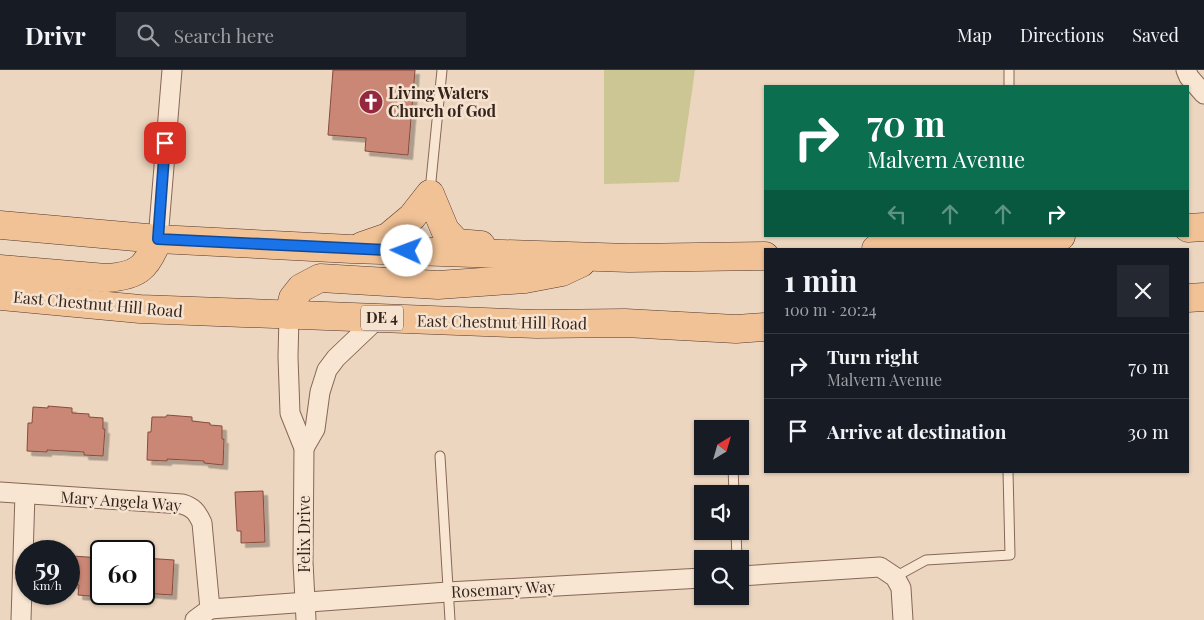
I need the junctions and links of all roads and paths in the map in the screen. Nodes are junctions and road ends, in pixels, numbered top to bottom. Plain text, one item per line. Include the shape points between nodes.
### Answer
1 (172, 70) edge
2 (442, 70) edge
3 (1009, 70) edge
4 (1186, 70) edge
5 (1009, 85) edge
6 (1204, 94) edge
7 (430, 194) junction
8 (0, 225) edge
9 (1204, 227) edge
10 (1189, 228) edge
11 (1034, 237) edge
12 (1008, 238) edge
13 (158, 239) junction
14 (888, 248) edge
15 (351, 249) junction
16 (764, 256) edge
17 (593, 257) junction
18 (0, 269) edge
19 (0, 296) edge
20 (1204, 297) edge
21 (1189, 298) edge
22 (289, 315) junction
23 (378, 318) junction
24 (764, 327) edge
25 (304, 448) junction
26 (440, 456) dead end
27 (1008, 473) edge
28 (0, 492) edge
29 (25, 494) junction
30 (749, 575) edge
31 (894, 577) junction
32 (694, 578) edge
33 (448, 592) junction
34 (305, 611) edge
35 (202, 614) edge
36 (21, 620) edge
37 (450, 620) edge
38 (903, 620) edge

1 - 13 street
2 - 7 lane
3 - 5 lane
4 - 6 street
7 - 15 main road via 412,217 388,237
7 - 17 main road via 445,230 457,243 550,248
8 - 13 main road
9 - 10 main road
11 - 12 main road
12 - 14 main road
13 - 15 main road
13 - 18 main road via 143,266 134,274 120,277
15 - 17 main road
16 - 17 main road
17 - 22 main road via 562,272 525,279 438,285 320,278 301,288 293,298
19 - 22 main road, East Chestnut Hill Road / DE 4 via 140,310
20 - 21 main road
22 - 23 main road, East Chestnut Hill Road / DE 4
22 - 25 street, Felix Drive via 290,413
23 - 24 main road, East Chestnut Hill Road / DE 4 via 537,324 626,323 736,329
23 - 25 street, Felix Drive via 336,358 328,370 320,392 315,429
25 - 34 street, Felix Drive
26 - 33 lane
27 - 31 lane via 1010,555 926,560
28 - 29 street, Mary Angela Way
29 - 35 street, Mary Angela Way via 190,506 202,523
29 - 36 street
30 - 31 street via 880,567
31 - 38 street via 901,588
32 - 33 street, Rosemary Way
33 - 34 street, Rosemary Way
33 - 37 lane
34 - 35 street, Mary Angela Way

